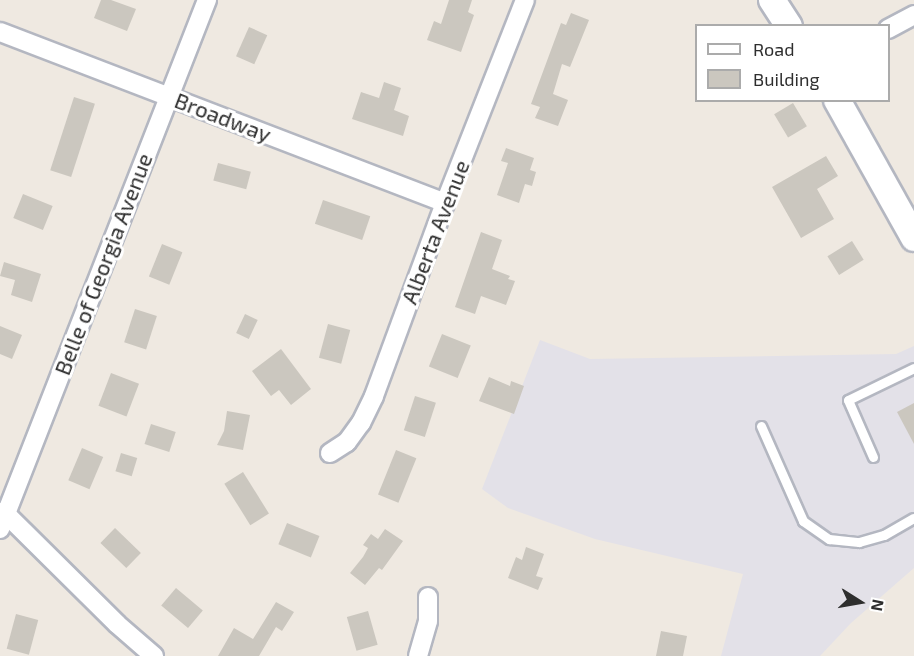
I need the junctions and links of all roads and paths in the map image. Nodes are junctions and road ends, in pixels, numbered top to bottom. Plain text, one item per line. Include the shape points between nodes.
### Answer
1 (207, 0) edge
2 (525, 0) edge
3 (772, 0) edge
4 (914, 15) edge
5 (788, 24) edge
6 (890, 28) edge
7 (0, 32) edge
8 (169, 96) junction
9 (838, 102) edge
10 (445, 203) junction
11 (914, 238) edge
12 (914, 368) edge
13 (761, 426) dead end
14 (330, 453) dead end
15 (873, 457) dead end
16 (2, 518) edge
17 (914, 518) edge
18 (428, 597) dead end
19 (154, 656) edge
20 (418, 656) edge

1 - 8 street, Belle of Georgia Avenue
2 - 10 street, Alberta Avenue
3 - 5 main road
4 - 6 street
7 - 8 street, Broadway
8 - 10 street, Broadway
8 - 16 street, Belle of Georgia Avenue
9 - 11 main road
10 - 14 street, Alberta Avenue via 374,396 347,442
12 - 15 lane via 848,400
13 - 17 lane via 803,521 829,539 859,542 884,535
16 - 19 street
18 - 20 street via 428,621

